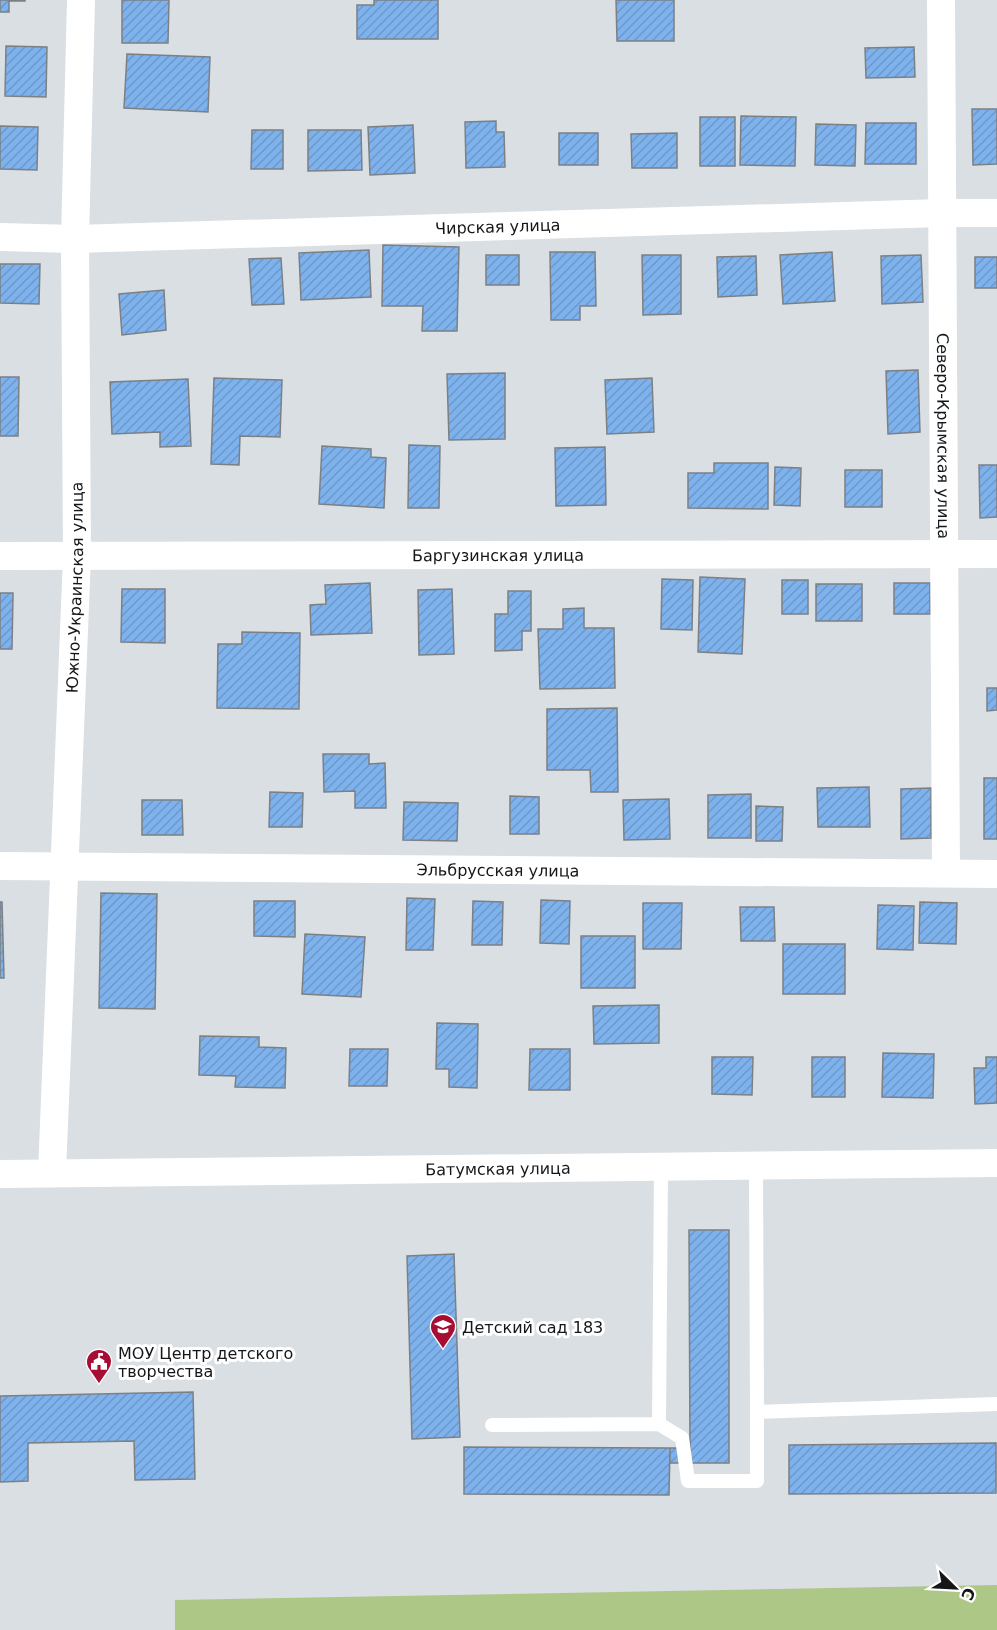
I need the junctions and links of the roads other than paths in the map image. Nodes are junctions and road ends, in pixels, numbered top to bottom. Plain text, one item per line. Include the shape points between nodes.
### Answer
1 (81, 0) edge
2 (941, 0) edge
3 (942, 213) junction
4 (997, 213) edge
5 (0, 237) edge
6 (75, 238) junction
7 (997, 554) edge
8 (944, 555) junction
9 (0, 556) edge
10 (77, 557) junction
11 (0, 866) edge
12 (65, 866) junction
13 (946, 873) junction
14 (997, 874) edge
15 (997, 1163) edge
16 (756, 1166) junction
17 (661, 1167) junction
18 (52, 1173) junction
19 (0, 1174) edge
20 (997, 1404) edge
21 (757, 1412) junction
22 (659, 1424) junction
23 (492, 1425) dead end

1 - 6 street, Южно-Украинская улица
2 - 3 street, Северо-Крымская улица
3 - 4 street, Чирская улица
3 - 6 street, Чирская улица
3 - 8 street, Северо-Крымская улица
5 - 6 street, Чирская улица
6 - 10 street, Южно-Украинская улица
7 - 8 street, Баргузинская улица
8 - 10 street, Баргузинская улица
8 - 13 street, Северо-Крымская улица
9 - 10 street, Баргузинская улица
10 - 12 street, Южно-Украинская улица
11 - 12 street, Эльбрусская улица
12 - 13 street, Эльбрусская улица
12 - 18 street, Южно-Украинская улица
13 - 14 street, Эльбрусская улица
15 - 16 street, Батумская улица
16 - 17 street, Батумская улица
16 - 21 lane
17 - 18 street, Батумская улица
17 - 22 lane
18 - 19 street, Батумская улица
20 - 21 lane
21 - 22 lane via 757,1481 688,1481 682,1438
22 - 23 lane

